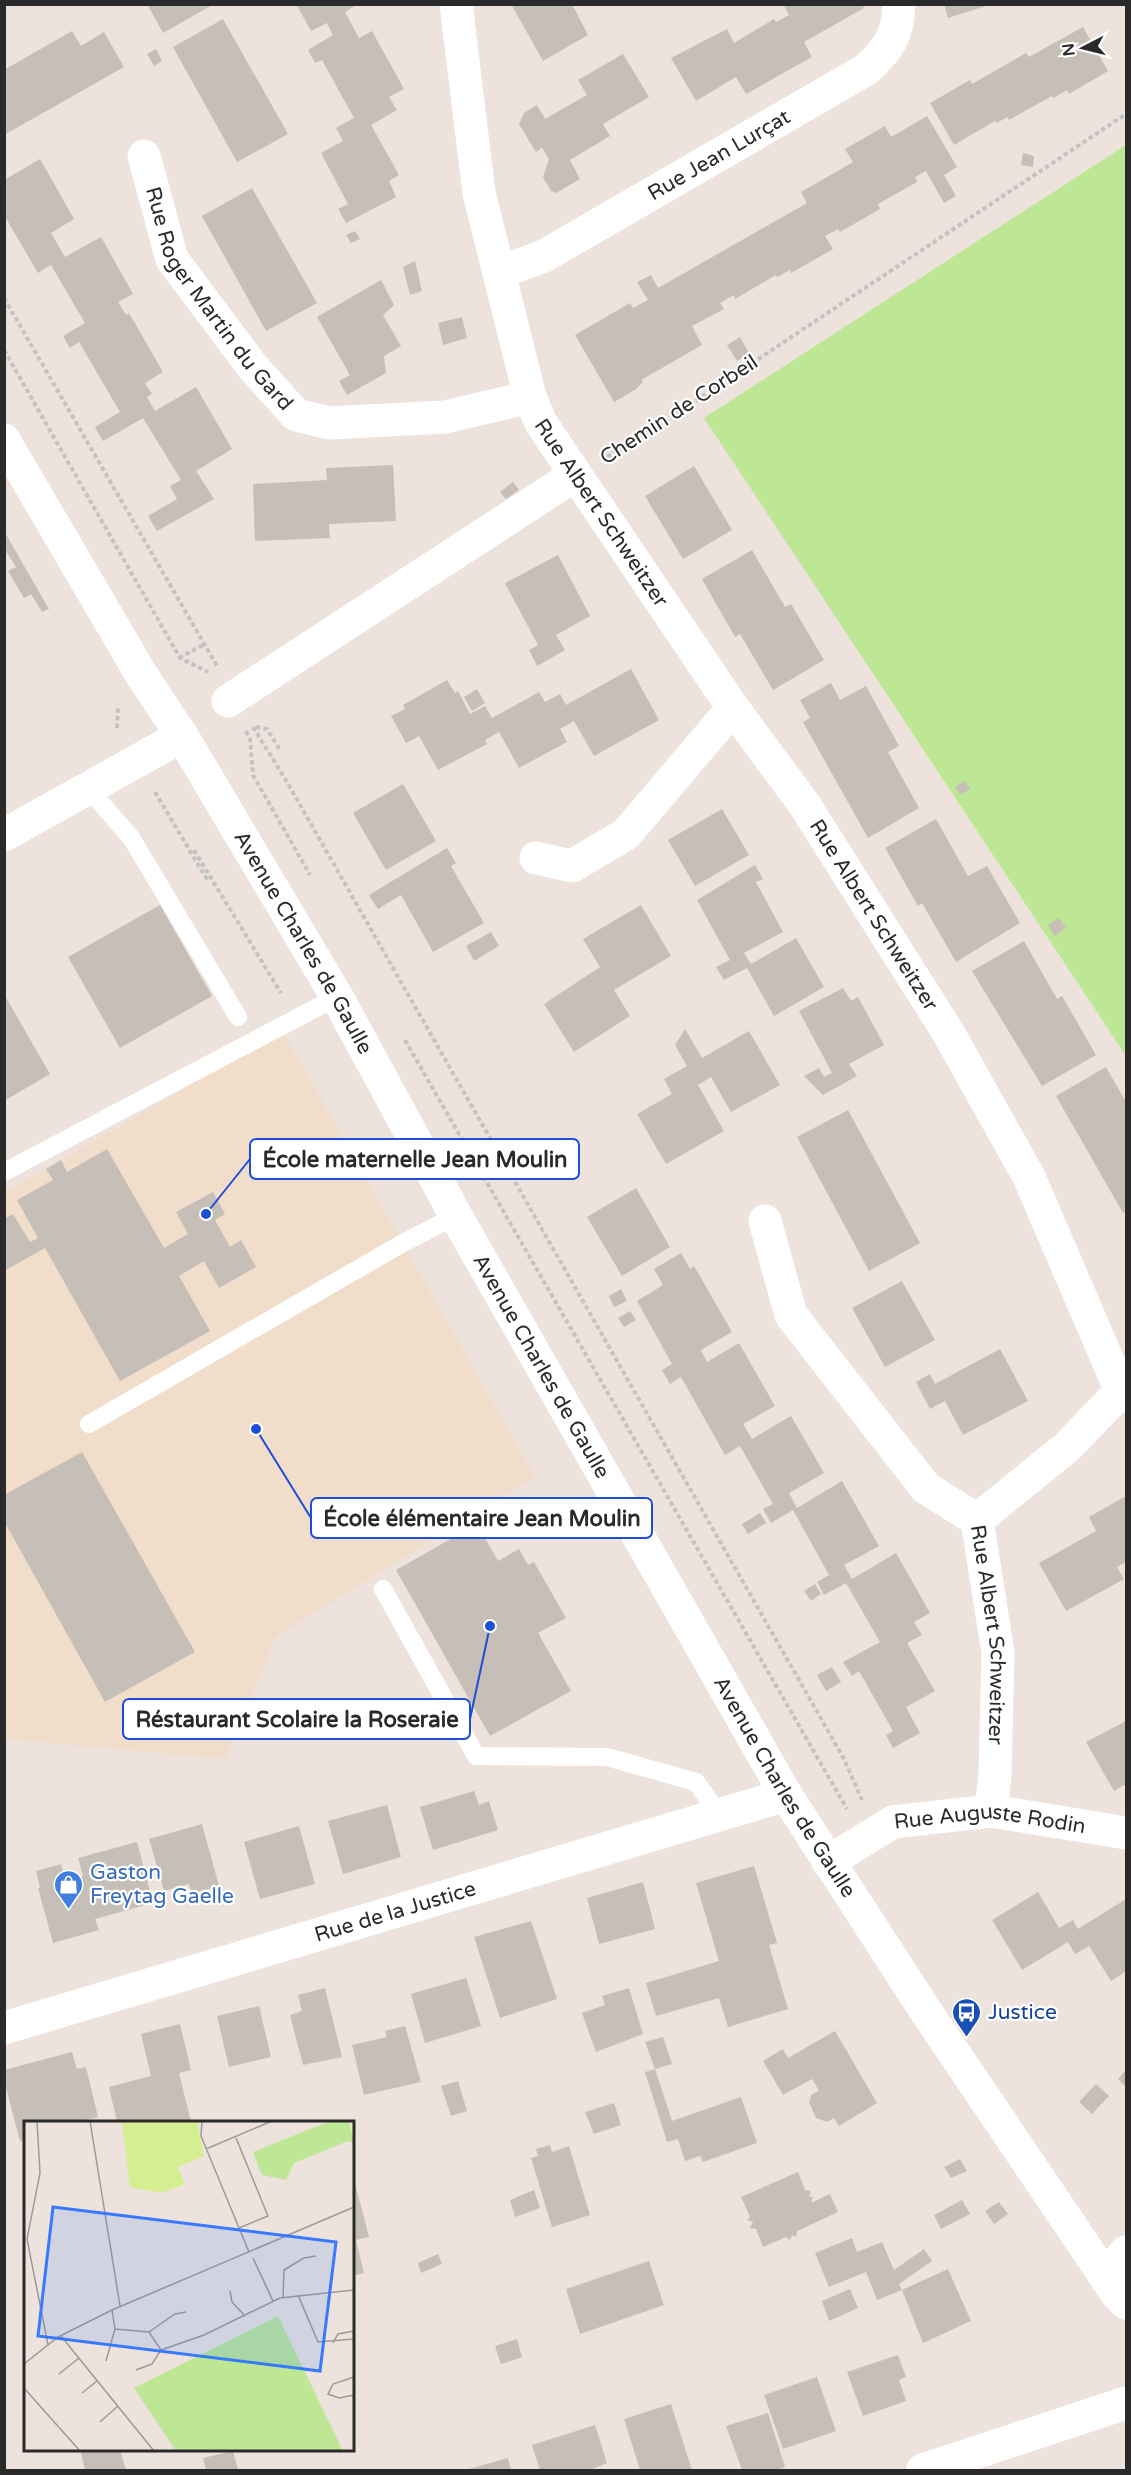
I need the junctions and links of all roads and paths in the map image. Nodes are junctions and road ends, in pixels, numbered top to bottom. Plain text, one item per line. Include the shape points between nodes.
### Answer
1 (456, 4) edge
2 (899, 4) edge
3 (1126, 114) edge
4 (144, 156) dead end
5 (501, 272) junction
6 (4, 298) edge
7 (4, 350) edge
8 (530, 398) junction
9 (4, 440) edge
10 (575, 476) junction
11 (205, 644) junction
12 (180, 658) junction
13 (173, 662) dead end
14 (118, 696) dead end
15 (231, 698) junction
16 (733, 708) junction
17 (117, 728) dead end
18 (267, 729) dead end
19 (183, 735) junction
20 (280, 750) dead end
21 (88, 788) junction
22 (154, 791) dead end
23 (4, 835) edge
24 (194, 850) dead end
25 (536, 858) dead end
26 (210, 878) junction
27 (312, 878) dead end
28 (337, 997) junction
29 (238, 1017) dead end
30 (295, 1017) junction
31 (401, 1034) dead end
32 (4, 1172) edge
33 (456, 1216) junction
34 (765, 1221) dead end
35 (1124, 1393) edge
36 (89, 1424) dead end
37 (977, 1520) junction
38 (383, 1589) dead end
39 (786, 1795) junction
40 (991, 1811) junction
41 (719, 1814) junction
42 (1126, 1833) edge
43 (870, 1837) junction
44 (828, 1862) junction
45 (4, 2028) edge
46 (1126, 2252) edge
47 (1105, 2276) junction
48 (1126, 2303) edge
49 (1126, 2403) edge
50 (922, 2470) edge

1 - 5 street, Rue Albert Schweitzer via 479,193
2 - 5 street, Rue Jean Lurçat via 898,23 888,49 867,69 544,256
3 - 10 path, Chemin de Corbeil via 640,438
4 - 8 street, Rue Roger Martin du Gard via 172,259 252,366 296,415 329,423 445,417
5 - 8 street, Rue Albert Schweitzer
6 - 11 path
7 - 12 path
8 - 10 street, Rue Albert Schweitzer
9 - 19 street, Avenue Charles de Gaulle via 141,674
10 - 15 street, Chemin de Corbeil
10 - 16 street, Rue Albert Schweitzer
11 - 12 path
11 - 15 path
12 - 13 path
12 - 15 path via 212,675
14 - 17 path
15 - 27 path via 250,739 253,775
15 - 43 path via 278,766 844,1759
16 - 25 street via 627,834 572,866
16 - 35 street, Rue Albert Schweitzer via 804,804 949,1034 1029,1178
18 - 20 path
19 - 21 street
19 - 28 street, Avenue Charles de Gaulle
21 - 23 street
21 - 29 lane via 132,839
22 - 26 path via 206,878
24 - 26 path
26 - 30 path
28 - 30 lane
28 - 33 street, Avenue Charles de Gaulle
30 - 32 lane
31 - 43 path
33 - 36 lane
33 - 39 street, Avenue Charles de Gaulle
34 - 37 street via 791,1315 926,1488
35 - 37 street, Rue Albert Schweitzer via 1067,1447
37 - 40 street, Rue Albert Schweitzer via 998,1653
38 - 41 lane via 476,1756 607,1757 696,1782
39 - 41 street, Rue de la Justice
39 - 44 street, Avenue Charles de Gaulle
40 - 42 street, Rue Auguste Rodin
40 - 43 street, Rue Auguste Rodin via 893,1822
41 - 45 street, Rue de la Justice
43 - 44 street, Rue Auguste Rodin
44 - 47 street, Avenue Charles de Gaulle
46 - 47 street
47 - 48 street, Avenue Charles de Gaulle
49 - 50 street

